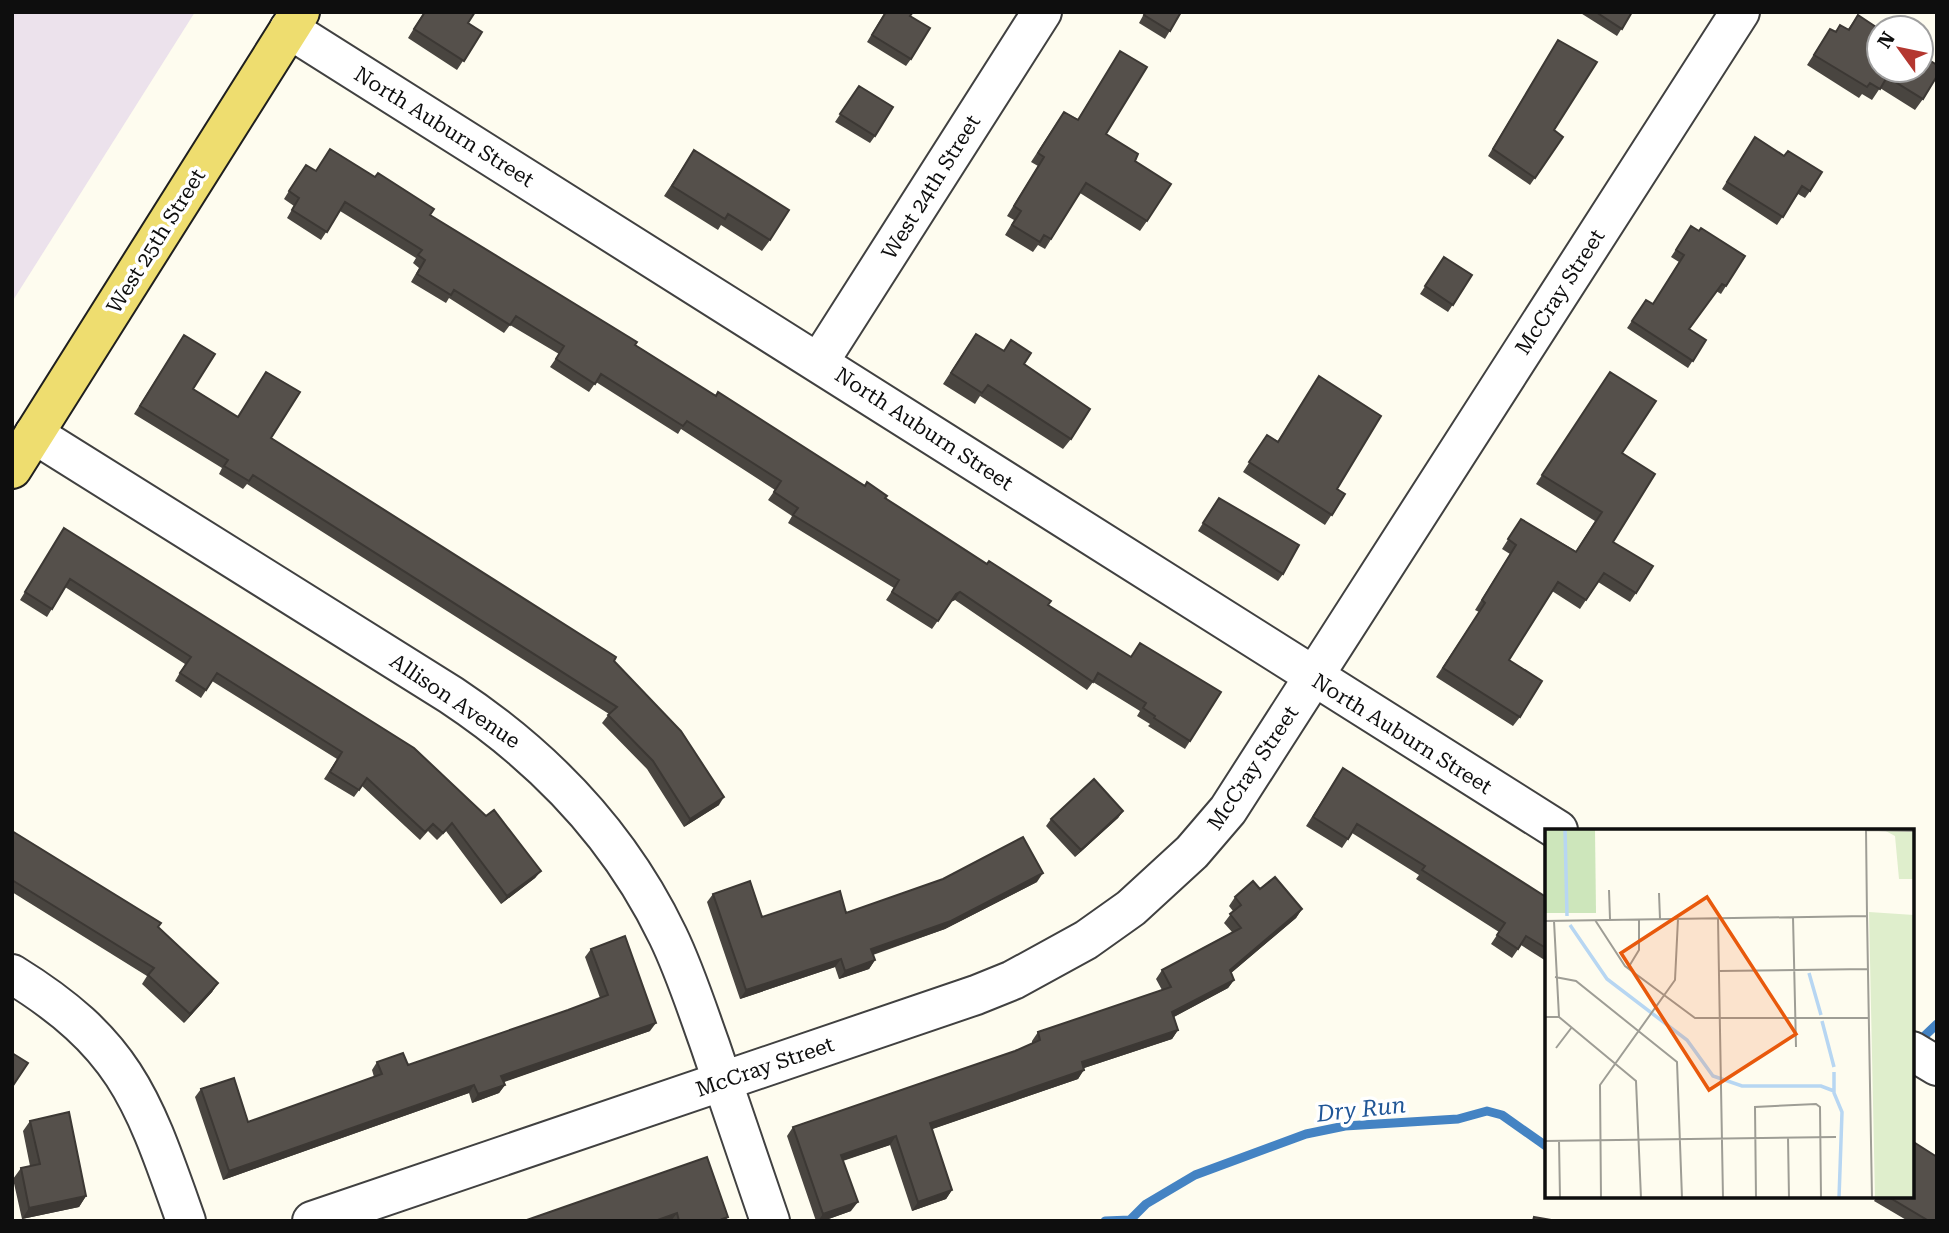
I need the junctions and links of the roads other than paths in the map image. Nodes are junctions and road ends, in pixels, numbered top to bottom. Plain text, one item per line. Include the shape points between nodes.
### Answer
1 (1042, 12) edge
2 (1740, 12) edge
3 (295, 21) edge
4 (819, 362) junction
5 (34, 434) junction
6 (12, 469) edge
7 (1313, 678) junction
8 (1555, 829) edge
9 (12, 974) edge
10 (1914, 1052) edge
11 (1937, 1066) edge
12 (722, 1082) junction
13 (186, 1221) edge
14 (312, 1221) edge
15 (770, 1221) edge

1 - 4 street, West 24th Street
2 - 7 street, McCray Street
3 - 4 street, North Auburn Street
3 - 5 main road, West 25th Street
4 - 7 street, North Auburn Street
5 - 6 main road, West 25th Street
5 - 12 street, Allison Avenue via 451,695 496,726 557,779 611,842 655,911 679,960
7 - 8 street, North Auburn Street
7 - 12 street, McCray Street via 1228,810 1192,852 1131,908 1086,940 976,995
9 - 13 street via 72,1015 118,1065 147,1114
10 - 11 street
12 - 14 street, McCray Street
12 - 15 street, Allison Avenue

